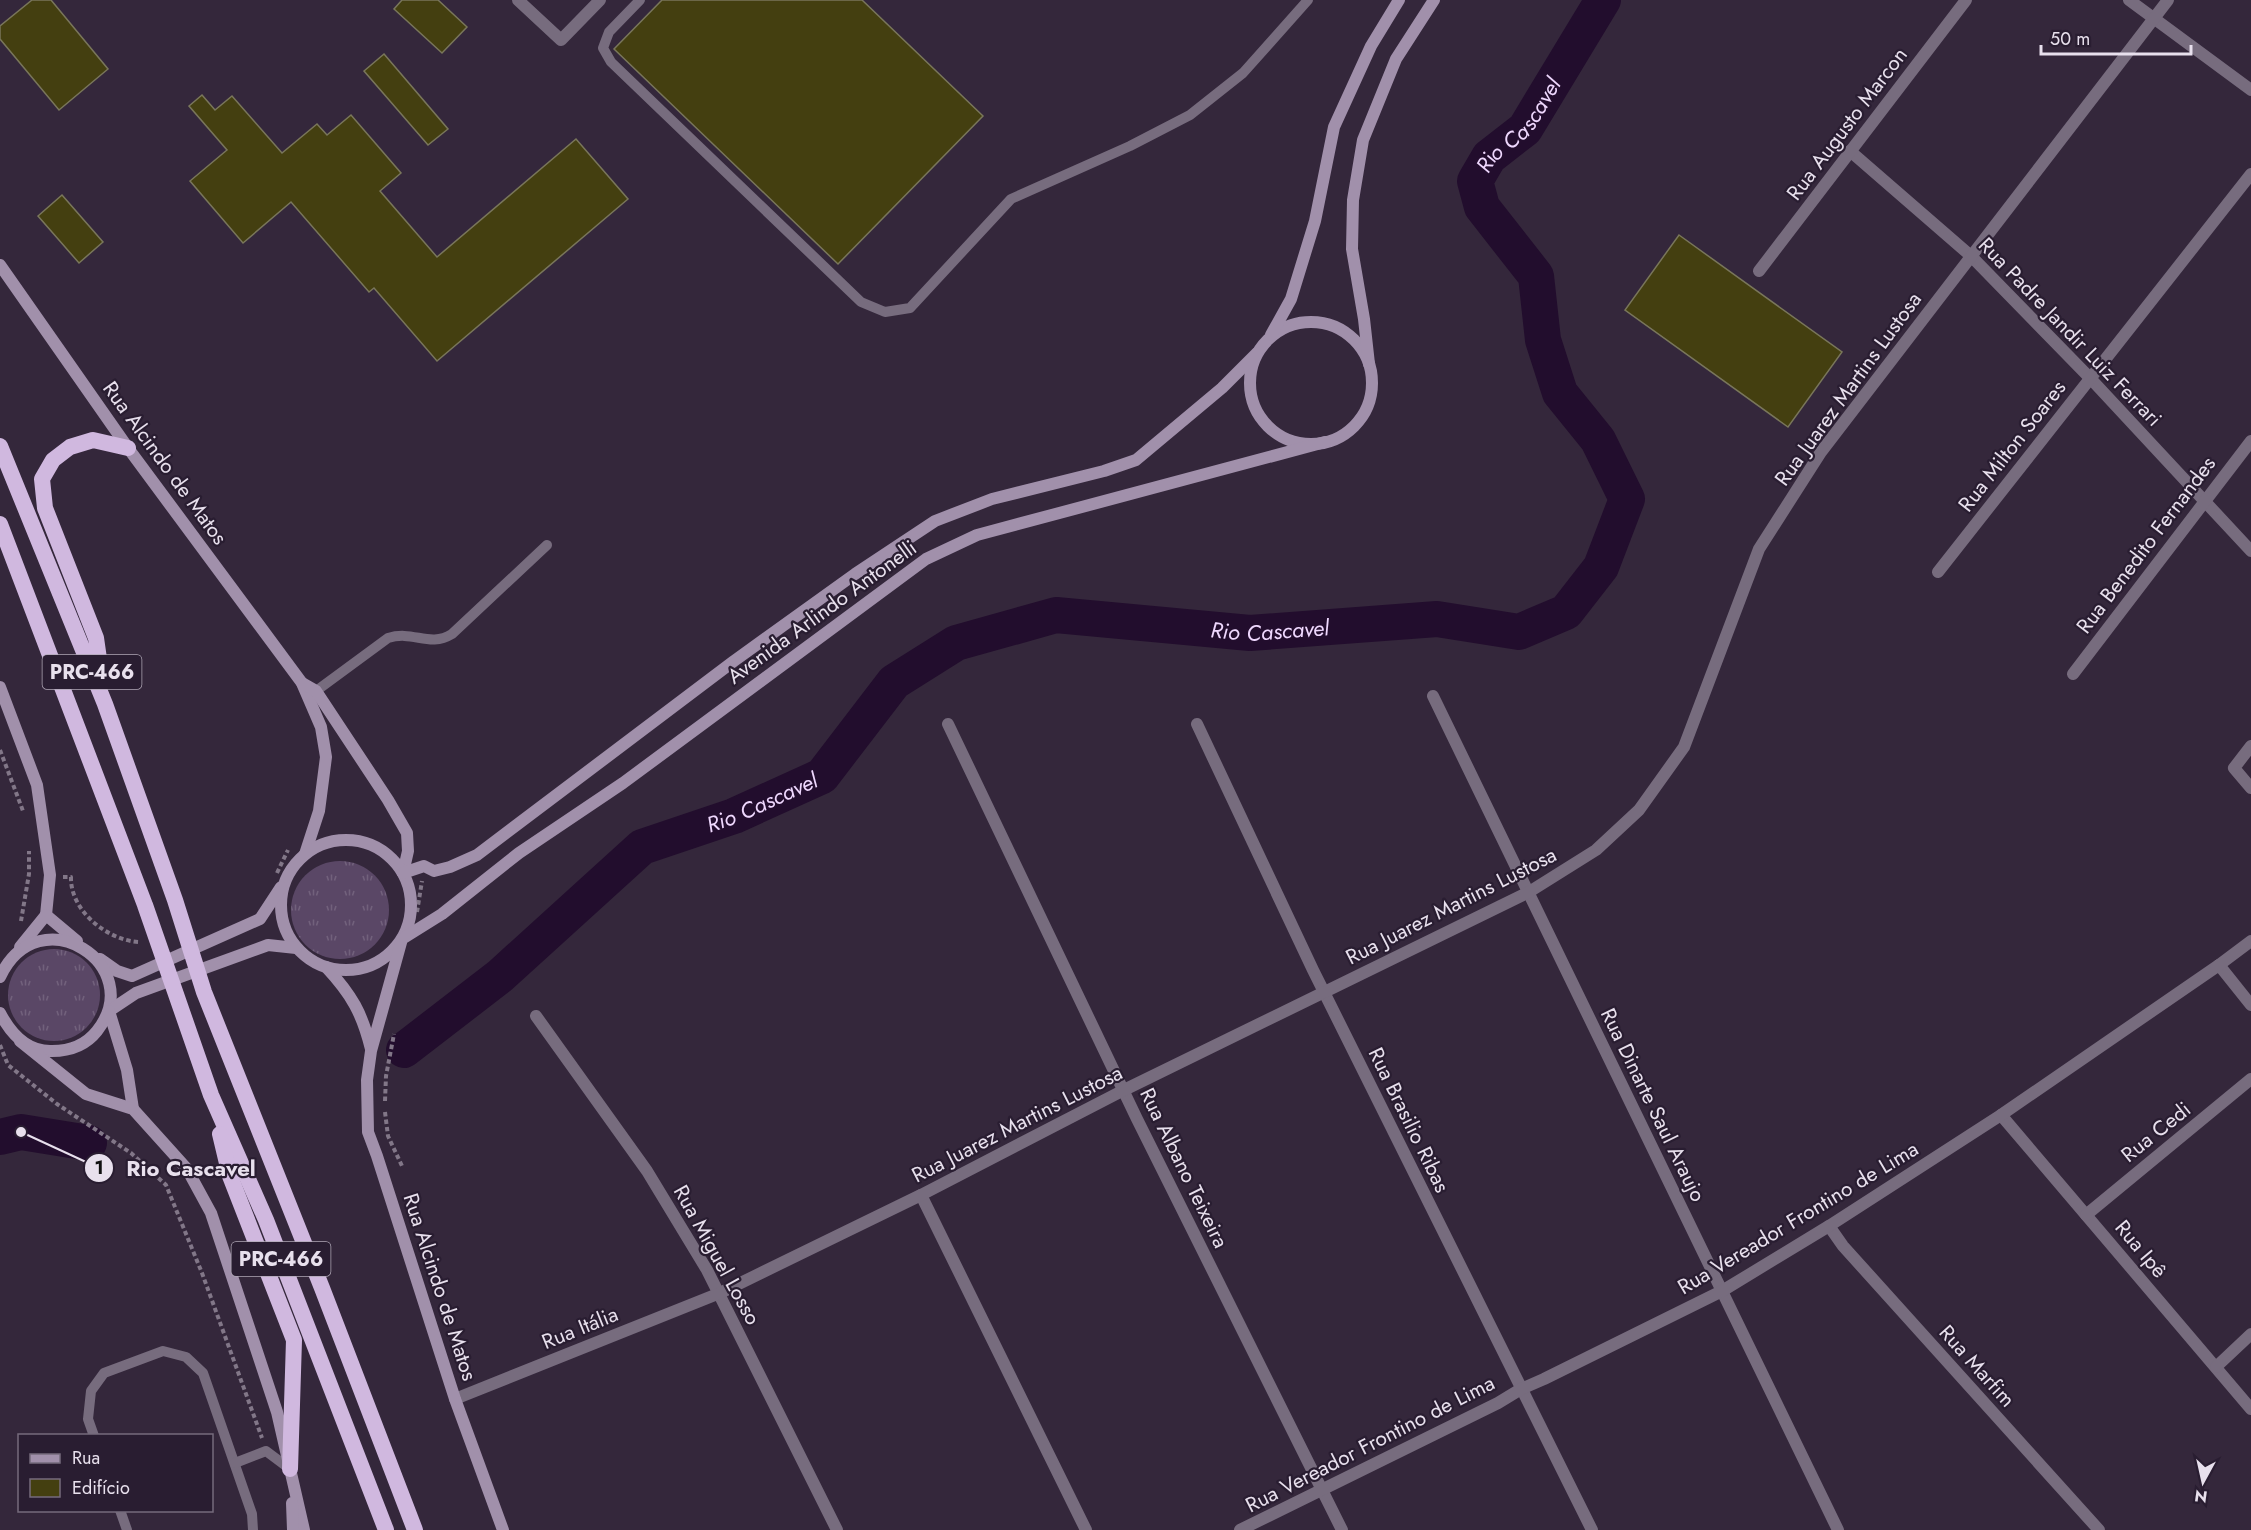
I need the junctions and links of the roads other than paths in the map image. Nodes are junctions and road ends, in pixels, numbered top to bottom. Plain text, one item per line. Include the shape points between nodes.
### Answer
1 (518, 0) edge
2 (600, 0) edge
3 (640, 0) edge
4 (1308, 0) edge
5 (1399, 0) edge
6 (1434, 0) edge
7 (1965, 0) edge
8 (2129, 0) edge
9 (2168, 0) edge
10 (2154, 19) junction
11 (2251, 90) edge
12 (1850, 151) junction
13 (2251, 174) edge
14 (1971, 256) junction
15 (0, 264) edge
16 (1759, 271) dead end
17 (1270, 338) junction
18 (1257, 353) junction
19 (1369, 364) junction
20 (2090, 378) junction
21 (2251, 441) edge
22 (1325, 442) junction
23 (0, 446) edge
24 (129, 448) junction
25 (2206, 500) junction
26 (0, 524) edge
27 (548, 545) dead end
28 (2251, 551) edge
29 (1938, 572) dead end
30 (2073, 674) dead end
31 (302, 682) junction
32 (0, 687) edge
33 (316, 691) junction
34 (1433, 696) dead end
35 (105, 704) junction
36 (948, 724) dead end
37 (1197, 724) dead end
38 (2251, 746) edge
39 (2251, 788) edge
40 (305, 854) junction
41 (403, 873) junction
42 (280, 879) junction
43 (1529, 892) junction
44 (46, 915) junction
45 (402, 939) junction
46 (2251, 940) edge
47 (83, 946) junction
48 (296, 948) junction
49 (9, 960) junction
50 (2219, 965) junction
51 (326, 967) junction
52 (0, 976) edge
53 (1326, 992) junction
54 (2251, 1005) edge
55 (109, 1011) junction
56 (0, 1013) edge
57 (536, 1016) dead end
58 (20, 1041) junction
59 (371, 1051) junction
60 (2251, 1079) edge
61 (1124, 1090) junction
62 (211, 1095) junction
63 (134, 1109) junction
64 (2001, 1115) junction
65 (921, 1195) junction
66 (2086, 1215) junction
67 (1829, 1226) junction
68 (1722, 1291) junction
69 (720, 1293) junction
70 (2251, 1334) edge
71 (2216, 1367) junction
72 (1521, 1389) junction
73 (455, 1399) junction
74 (2251, 1409) edge
75 (93, 1434) edge
76 (235, 1463) junction
77 (290, 1469) junction
78 (1322, 1490) junction
79 (121, 1512) edge
80 (127, 1530) edge
81 (253, 1530) edge
82 (293, 1530) edge
83 (304, 1530) edge
84 (386, 1530) edge
85 (415, 1530) edge
86 (503, 1530) edge
87 (837, 1530) edge
88 (1086, 1530) edge
89 (1240, 1530) edge
90 (1342, 1530) edge
91 (1592, 1530) edge
92 (1838, 1530) edge
93 (2099, 1530) edge

1 - 2 street via 561,40
3 - 4 lane via 609,32 603,48 611,62 861,302 885,312 910,308 1011,199 1190,115 1244,73
5 - 17 main road, Avenida Arlindo Antonelli via 1371,46 1334,127 1315,221 1291,299
6 - 19 main road, Avenida Arlindo Antonelli via 1396,59 1361,150 1353,200 1352,249
7 - 12 street, Rua Augusto Marcon
8 - 10 street
9 - 10 street, Rua Juarez Martins Lustosa
10 - 11 street
10 - 14 street, Rua Juarez Martins Lustosa
12 - 14 street, Rua Padre Jandir Luiz Ferrari
12 - 16 street, Rua Augusto Marcon
13 - 20 street, Rua Milton Soares
14 - 20 street, Rua Padre Jandir Luiz Ferrari
14 - 43 street, Rua Juarez Martins Lustosa via 1821,452 1759,549 1684,747 1631,818 1596,850
15 - 24 main road, Rua Alcindo de Matos
17 - 18 main road, Avenida Arlindo Antonelli
17 - 19 main road, Avenida Arlindo Antonelli via 1297,324 1327,324 1353,339
18 - 22 main road, Avenida Arlindo Antonelli via 1250,392 1269,427 1305,444
18 - 41 main road, Avenida Arlindo Antonelli via 1137,460 992,499 935,521 734,661 477,855 434,871 424,866
19 - 22 main road, Avenida Arlindo Antonelli via 1372,384 1359,421 1344,435
20 - 25 street, Rua Padre Jandir Luiz Ferrari
20 - 29 street, Rua Milton Soares
21 - 25 street, Rua Benedito Fernandes
22 - 45 main road, Avenida Arlindo Antonelli via 977,534 926,559 623,783
23 - 35 highway, PRC-466
24 - 31 main road, Rua Alcindo de Matos
24 - 35 highway via 93,440 70,447 53,460 42,479 45,508 96,638
25 - 28 street, Rua Padre Jandir Luiz Ferrari
25 - 30 street, Rua Benedito Fernandes
26 - 62 highway, PRC-466 via 145,905
27 - 33 lane via 453,634 434,641 400,634 388,638
31 - 33 main road, Rua Alcindo de Matos
31 - 40 main road, Rua Alcindo de Matos via 321,727 326,758 320,811
32 - 44 main road via 37,785 50,875
33 - 41 main road, Rua Alcindo de Matos via 407,833
34 - 43 street, Rua Dinarte Saul Araujo
35 - 85 highway, PRC-466 via 204,992
36 - 61 street, Rua Albano Teixeira
37 - 53 street, Rua Brasilio Ribas
38 - 39 street via 2234,768
40 - 41 main road via 325,843 348,840 369,844 389,856
40 - 42 main road
41 - 45 main road via 411,895 410,918
42 - 47 main road via 260,918 132,976 117,971
42 - 48 main road via 281,916
43 - 53 street, Rua Juarez Martins Lustosa
43 - 68 street, Rua Dinarte Saul Araujo
44 - 47 main road
44 - 49 main road
45 - 51 main road via 388,955 369,966 348,970
45 - 59 main road, Rua Alcindo de Matos
46 - 50 street, Rua Vereador Frontino de Lima
47 - 49 main road via 52,938 36,941
47 - 55 main road via 107,974 111,992
48 - 51 main road
48 - 55 main road via 268,945 136,993
49 - 52 main road
50 - 54 street
50 - 64 street, Rua Vereador Frontino de Lima
51 - 59 main road, Rua Alcindo de Matos via 355,1004
53 - 61 street, Rua Juarez Martins Lustosa
53 - 72 street, Rua Brasilio Ribas
55 - 58 main road via 93,1037 72,1048 49,1052
55 - 63 main road
56 - 58 main road
57 - 69 street, Rua Miguel Losso via 647,1171
58 - 63 main road via 86,1094
59 - 73 main road, Rua Alcindo de Matos via 368,1132
60 - 66 street, Rua Cedi
61 - 65 street, Rua Juarez Martins Lustosa
61 - 78 street, Rua Albano Teixeira
62 - 77 highway, PRC-466 via 230,1176 294,1340
62 - 84 highway, PRC-466 via 266,1220
63 - 77 main road via 187,1169 211,1213 277,1412
64 - 66 street, Rua Ipê
64 - 67 street, Rua Vereador Frontino de Lima
65 - 69 street, Rua Juarez Martins Lustosa
65 - 88 street
66 - 71 street, Rua Ipê
67 - 68 street, Rua Vereador Frontino de Lima
67 - 93 street, Rua Marfim
68 - 72 street, Rua Vereador Frontino de Lima
68 - 92 street, Rua Dinarte Saul Araujo
69 - 73 street, Rua Itália
69 - 87 street, Rua Miguel Losso
70 - 71 street
71 - 74 street, Rua Ipê
72 - 78 street, Rua Vereador Frontino de Lima
72 - 91 street, Rua Brasilio Ribas
73 - 86 main road, Rua Alcindo de Matos
75 - 76 lane via 88,1419 92,1391 105,1374 163,1351 186,1357 203,1373
76 - 77 lane via 266,1451
76 - 81 lane via 252,1514
77 - 82 main road
77 - 83 main road
78 - 89 street, Rua Vereador Frontino de Lima
78 - 90 street, Rua Albano Teixeira
79 - 80 lane

